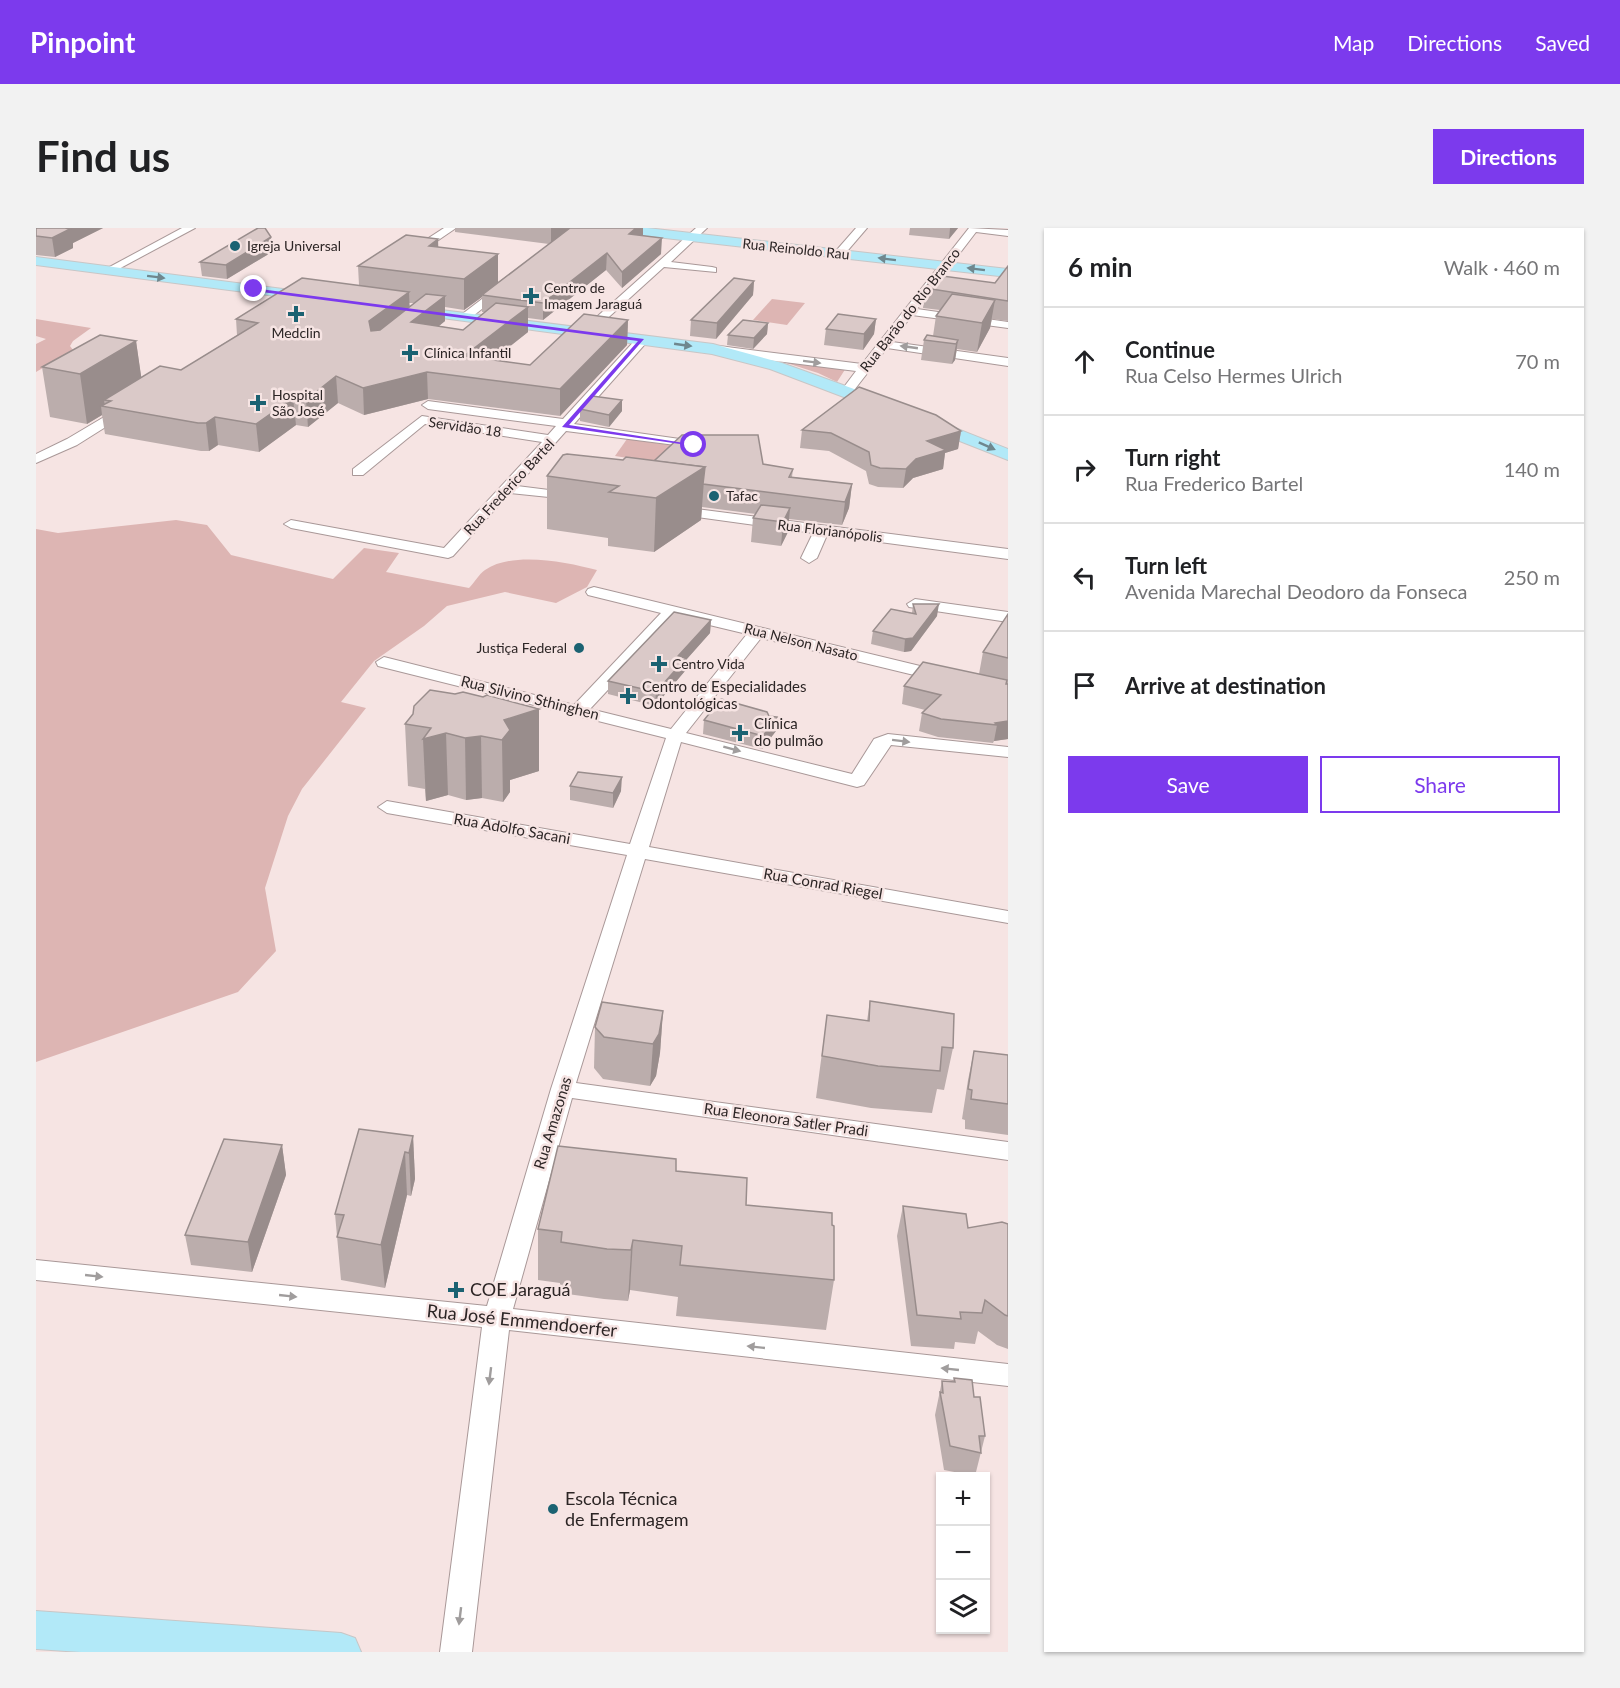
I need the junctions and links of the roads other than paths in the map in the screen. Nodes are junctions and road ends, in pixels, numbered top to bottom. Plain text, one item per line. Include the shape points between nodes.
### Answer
1 (190, 228) edge
2 (451, 228) edge
3 (612, 228) edge
4 (862, 228) edge
5 (973, 229) edge
6 (697, 232) edge
7 (1008, 233) edge
8 (839, 254) junction
9 (403, 260) edge
10 (36, 261) edge
11 (662, 264) junction
12 (945, 266) junction
13 (109, 270) junction
14 (712, 270) dead end
15 (1008, 273) edge
16 (515, 279) edge
17 (304, 296) junction
18 (326, 299) edge
19 (288, 306) edge
20 (395, 308) edge
21 (908, 311) junction
22 (426, 312) junction
23 (465, 317) junction
24 (411, 323) edge
25 (1008, 325) edge
26 (585, 333) junction
27 (642, 340) junction
28 (883, 344) junction
29 (713, 350) junction
30 (1008, 362) edge
31 (864, 368) junction
32 (847, 392) junction
33 (135, 403) edge
34 (428, 405) dead end
35 (895, 410) edge
36 (915, 417) edge
37 (567, 425) junction
38 (554, 440) junction
39 (694, 445) edge
40 (1008, 455) edge
41 (36, 459) edge
42 (358, 472) dead end
43 (508, 489) junction
44 (590, 499) edge
45 (659, 508) edge
46 (291, 524) dead end
47 (822, 529) junction
48 (1008, 554) edge
49 (809, 558) dead end
50 (594, 592) dead end
51 (915, 604) edge
52 (672, 611) junction
53 (1008, 617) edge
54 (758, 631) junction
55 (384, 662) dead end
56 (963, 681) edge
57 (579, 710) junction
58 (676, 734) junction
59 (1008, 752) edge
60 (387, 807) dead end
61 (638, 851) junction
62 (1008, 917) edge
63 (563, 1089) junction
64 (1008, 1151) edge
65 (36, 1270) edge
66 (497, 1318) junction
67 (1008, 1375) edge
68 (36, 1630) edge
69 (340, 1652) edge
70 (456, 1652) edge

1 - 13 street
2 - 9 street
3 - 6 main road, Rua Reinoldo Rau
4 - 8 street
5 - 7 street
5 - 12 street, Rua Barão do Rio Branco
6 - 8 main road, Rua Reinoldo Rau
6 - 11 street
12 -> 8 main road, Rua Reinoldo Rau
10 - 13 main road
11 - 14 street
11 - 26 street
15 -> 12 main road, Rua Reinoldo Rau
12 - 21 street, Rua Barão do Rio Branco
13 -> 17 main road
16 - 23 street
17 - 18 main road
17 - 19 street
20 - 22 main road
21 - 25 street
21 - 28 street, Rua Barão do Rio Branco
22 - 23 main road
22 - 24 street
23 - 26 main road
26 - 27 main road
27 -> 29 main road
27 - 37 street, Rua Frederico Bartel
30 -> 28 street
28 - 31 street, Rua Barão do Rio Branco
29 -> 31 street
29 - 32 main road via 776,366
31 - 32 street, Rua Barão do Rio Branco
32 - 35 main road
33 - 41 street
34 - 37 street
36 -> 40 main road
37 - 38 street, Rua Frederico Bartel
37 - 39 street
38 - 42 street, Servidão 18 via 422,420
38 - 43 street, Rua Frederico Bartel
43 - 44 street
43 - 46 street, Rua Frederico Bartel via 448,553
45 - 47 street, Rua Florianópolis
47 - 48 street, Rua Florianópolis
47 - 49 street
50 - 52 street, Rua Nelson Nasato
51 - 53 street
52 - 54 street, Rua Nelson Nasato
52 - 57 street
54 - 56 street, Rua Nelson Nasato
54 - 58 street, Rua Amazonas
55 - 57 street, Rua Silvino Sthinghen
57 - 58 street, Rua Silvino Sthinghen
58 -> 59 street, Rua Silvino Sthinghen via 857,781 880,743 888,740
58 - 61 street, Rua Amazonas
60 - 61 street, Rua Adolfo Sacani
61 - 62 street, Rua Conrad Riegel
61 - 63 street, Rua Amazonas
63 - 64 street, Rua Eleonora Satler Pradi
63 - 66 street, Rua Amazonas
65 -> 66 street, Rua José Emmendoerfer
67 -> 66 street, Rua José Emmendoerfer
66 -> 70 street, Rua Amazonas
68 - 69 main road

